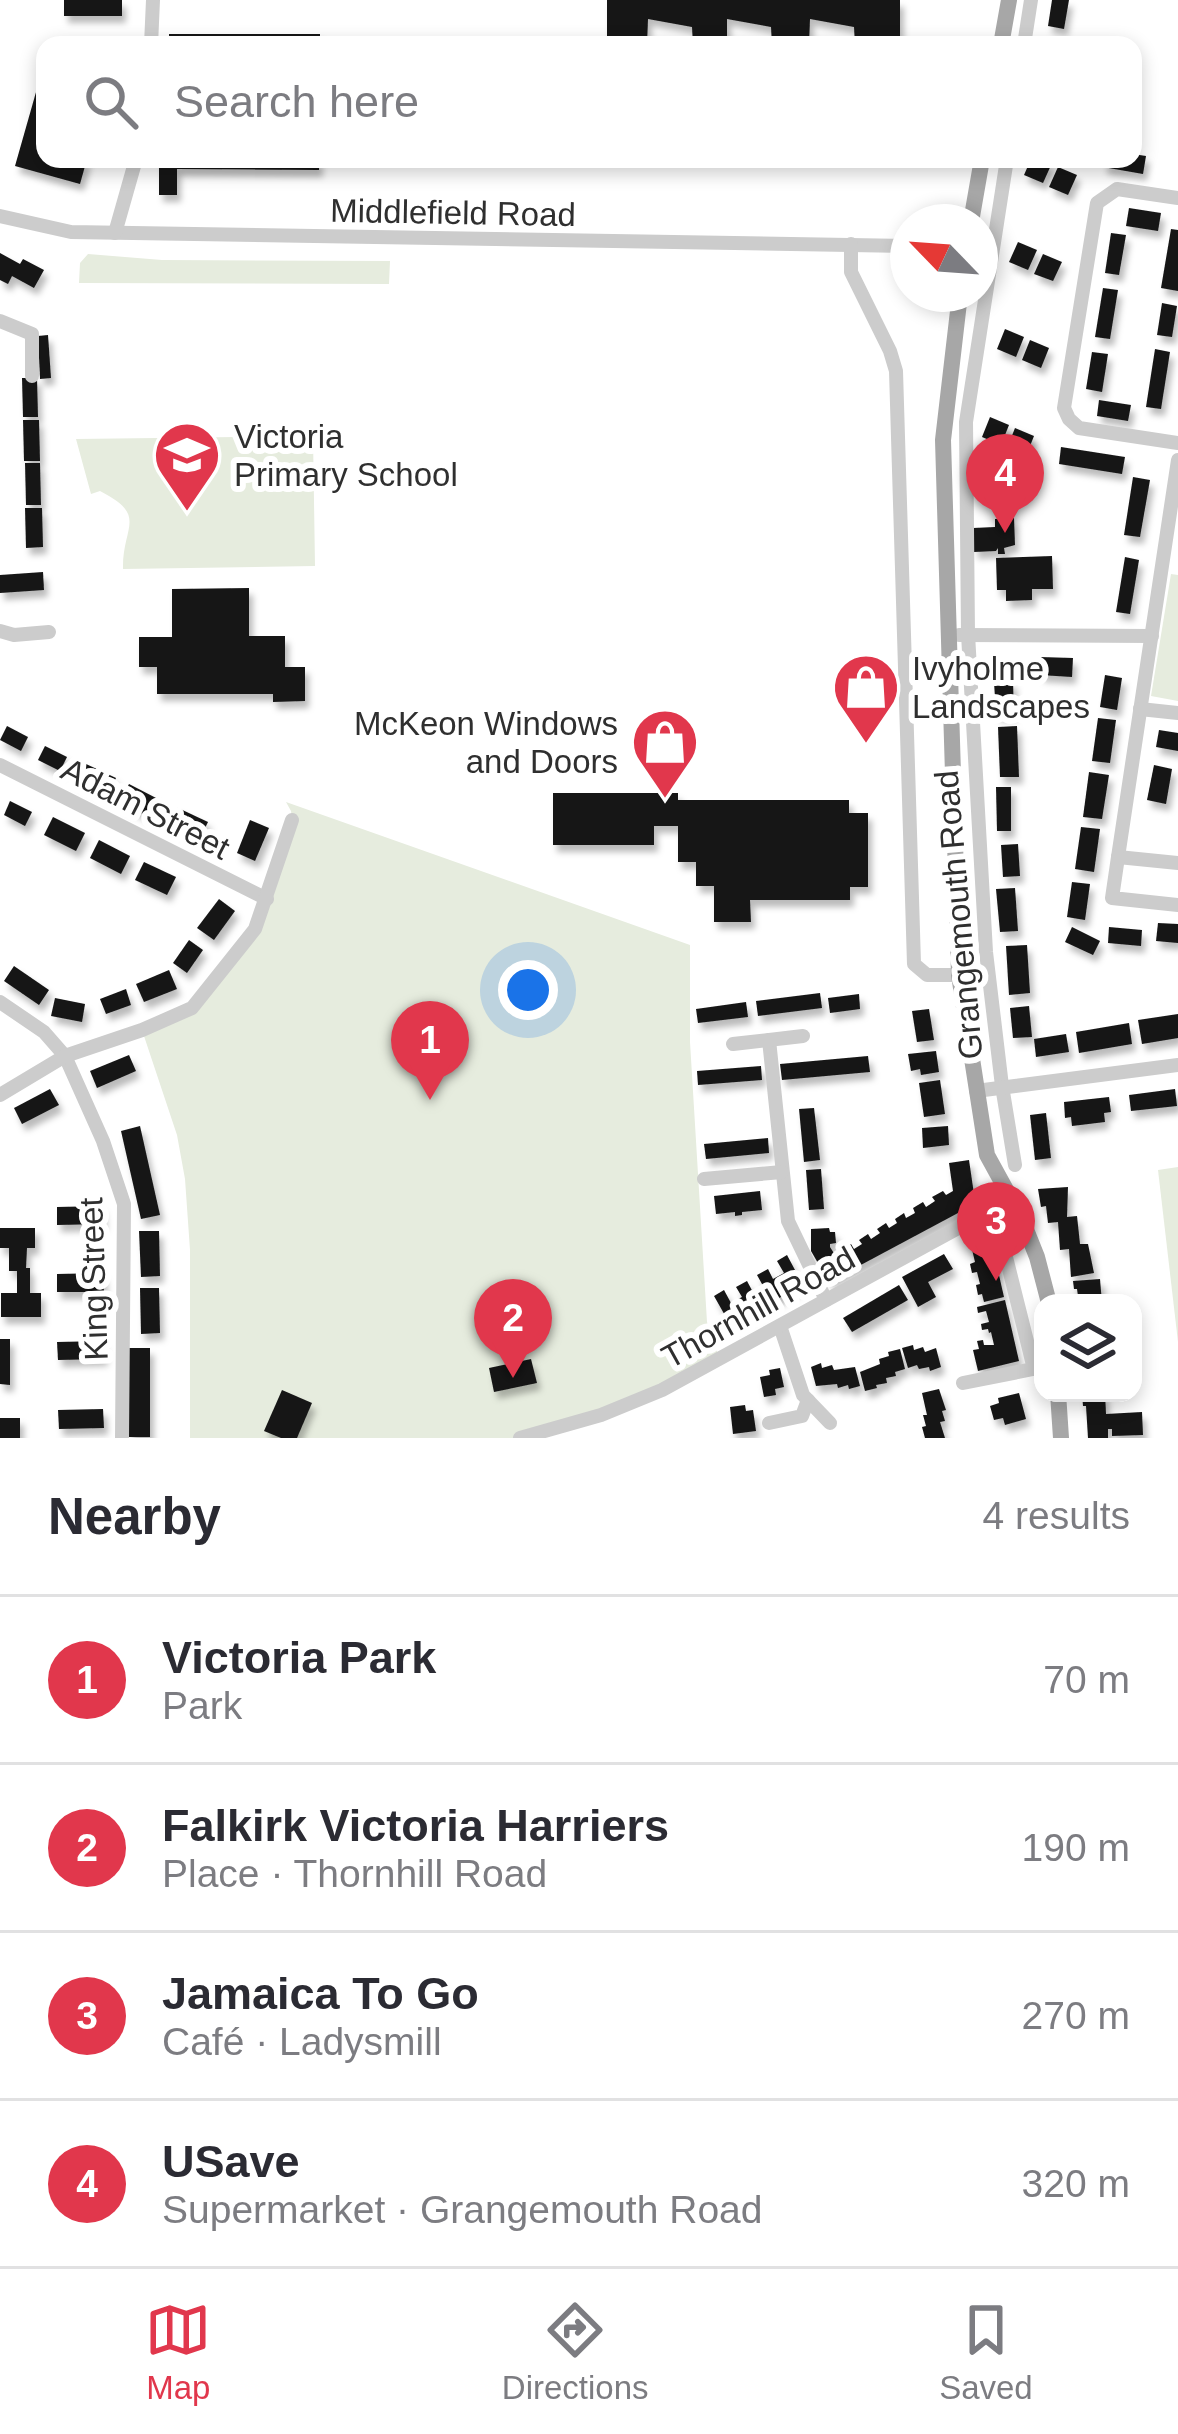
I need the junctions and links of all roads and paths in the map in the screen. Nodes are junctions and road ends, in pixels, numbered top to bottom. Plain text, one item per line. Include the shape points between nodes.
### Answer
1 (153, 0) edge
2 (1009, 0) edge
3 (1031, 0) edge
4 (151, 36) edge
5 (1003, 36) edge
6 (1025, 36) edge
7 (133, 168) edge
8 (980, 168) edge
9 (1005, 168) edge
10 (1178, 198) edge
11 (974, 204) edge
12 (0, 216) edge
13 (115, 233) junction
14 (851, 244) junction
15 (890, 244) edge
16 (958, 312) edge
17 (0, 321) edge
18 (32, 376) dead end
19 (1178, 443) edge
20 (1178, 460) edge
21 (945, 511) junction
22 (967, 511) junction
23 (1170, 562) edge
24 (0, 631) edge
25 (49, 632) dead end
26 (968, 634) junction
27 (947, 636) junction
28 (1152, 636) junction
29 (1141, 709) junction
30 (1178, 713) edge
31 (0, 765) edge
32 (292, 820) dead end
33 (1118, 857) junction
34 (1178, 863) edge
35 (267, 899) junction
36 (1178, 905) edge
37 (959, 975) junction
38 (0, 1002) edge
39 (803, 1036) dead end
40 (769, 1040) junction
41 (733, 1044) dead end
42 (65, 1056) junction
43 (1178, 1064) edge
44 (1002, 1086) junction
45 (976, 1091) junction
46 (0, 1094) edge
47 (1015, 1165) dead end
48 (782, 1172) junction
49 (704, 1179) dead end
50 (1011, 1199) junction
51 (1000, 1233) dead end
52 (1047, 1294) edge
53 (826, 1300) junction
54 (780, 1326) junction
55 (1034, 1354) edge
56 (1034, 1369) edge
57 (963, 1383) dead end
58 (808, 1400) junction
59 (1058, 1402) edge
60 (769, 1423) dead end
61 (830, 1423) dead end
62 (526, 1437) edge
63 (122, 1438) edge
64 (1060, 1438) edge

1 - 4 street
2 - 5 main road
3 - 6 street
7 - 13 street
8 - 11 main road
9 - 22 street, Grangemouth Road via 966,422
10 - 19 street via 1117,189 1097,203 1064,408 1079,428
12 - 13 street, Middlefield Road
13 - 14 street, Middlefield Road
14 - 15 street, Middlefield Road
14 - 37 street via 851,272 896,371 914,964 927,975
16 - 21 main road, Grangemouth Road via 943,440
17 - 18 street via 32,334
20 - 23 street
21 - 22 street
21 - 27 main road, Grangemouth Road
22 - 26 street, Grangemouth Road
23 - 28 street
24 - 25 street
26 - 27 street
26 - 28 street
26 - 44 street, Grangemouth Road
27 - 37 main road, Grangemouth Road
28 - 29 street
29 - 30 street
29 - 33 street
31 - 35 street, Adam Street
32 - 35 street
33 - 34 street
33 - 36 street via 1112,898
35 - 42 street via 255,929 192,1008
37 - 45 main road, Grangemouth Road
38 - 42 street
39 - 40 street
40 - 41 street
40 - 48 street
42 - 46 street
42 - 63 street, King Street via 124,1204
43 - 44 street
44 - 45 street
44 - 47 street, Grangemouth Road
45 - 50 main road, Grangemouth Road via 987,1155
48 - 49 street
48 - 53 street via 788,1221
50 - 52 main road, Grangemouth Road
50 - 53 street, Thornhill Road
51 - 55 street
53 - 54 street, Thornhill Road
54 - 58 street
54 - 62 street, Thornhill Road via 654,1394
56 - 57 street
58 - 60 street via 802,1416
58 - 61 street
59 - 64 main road

